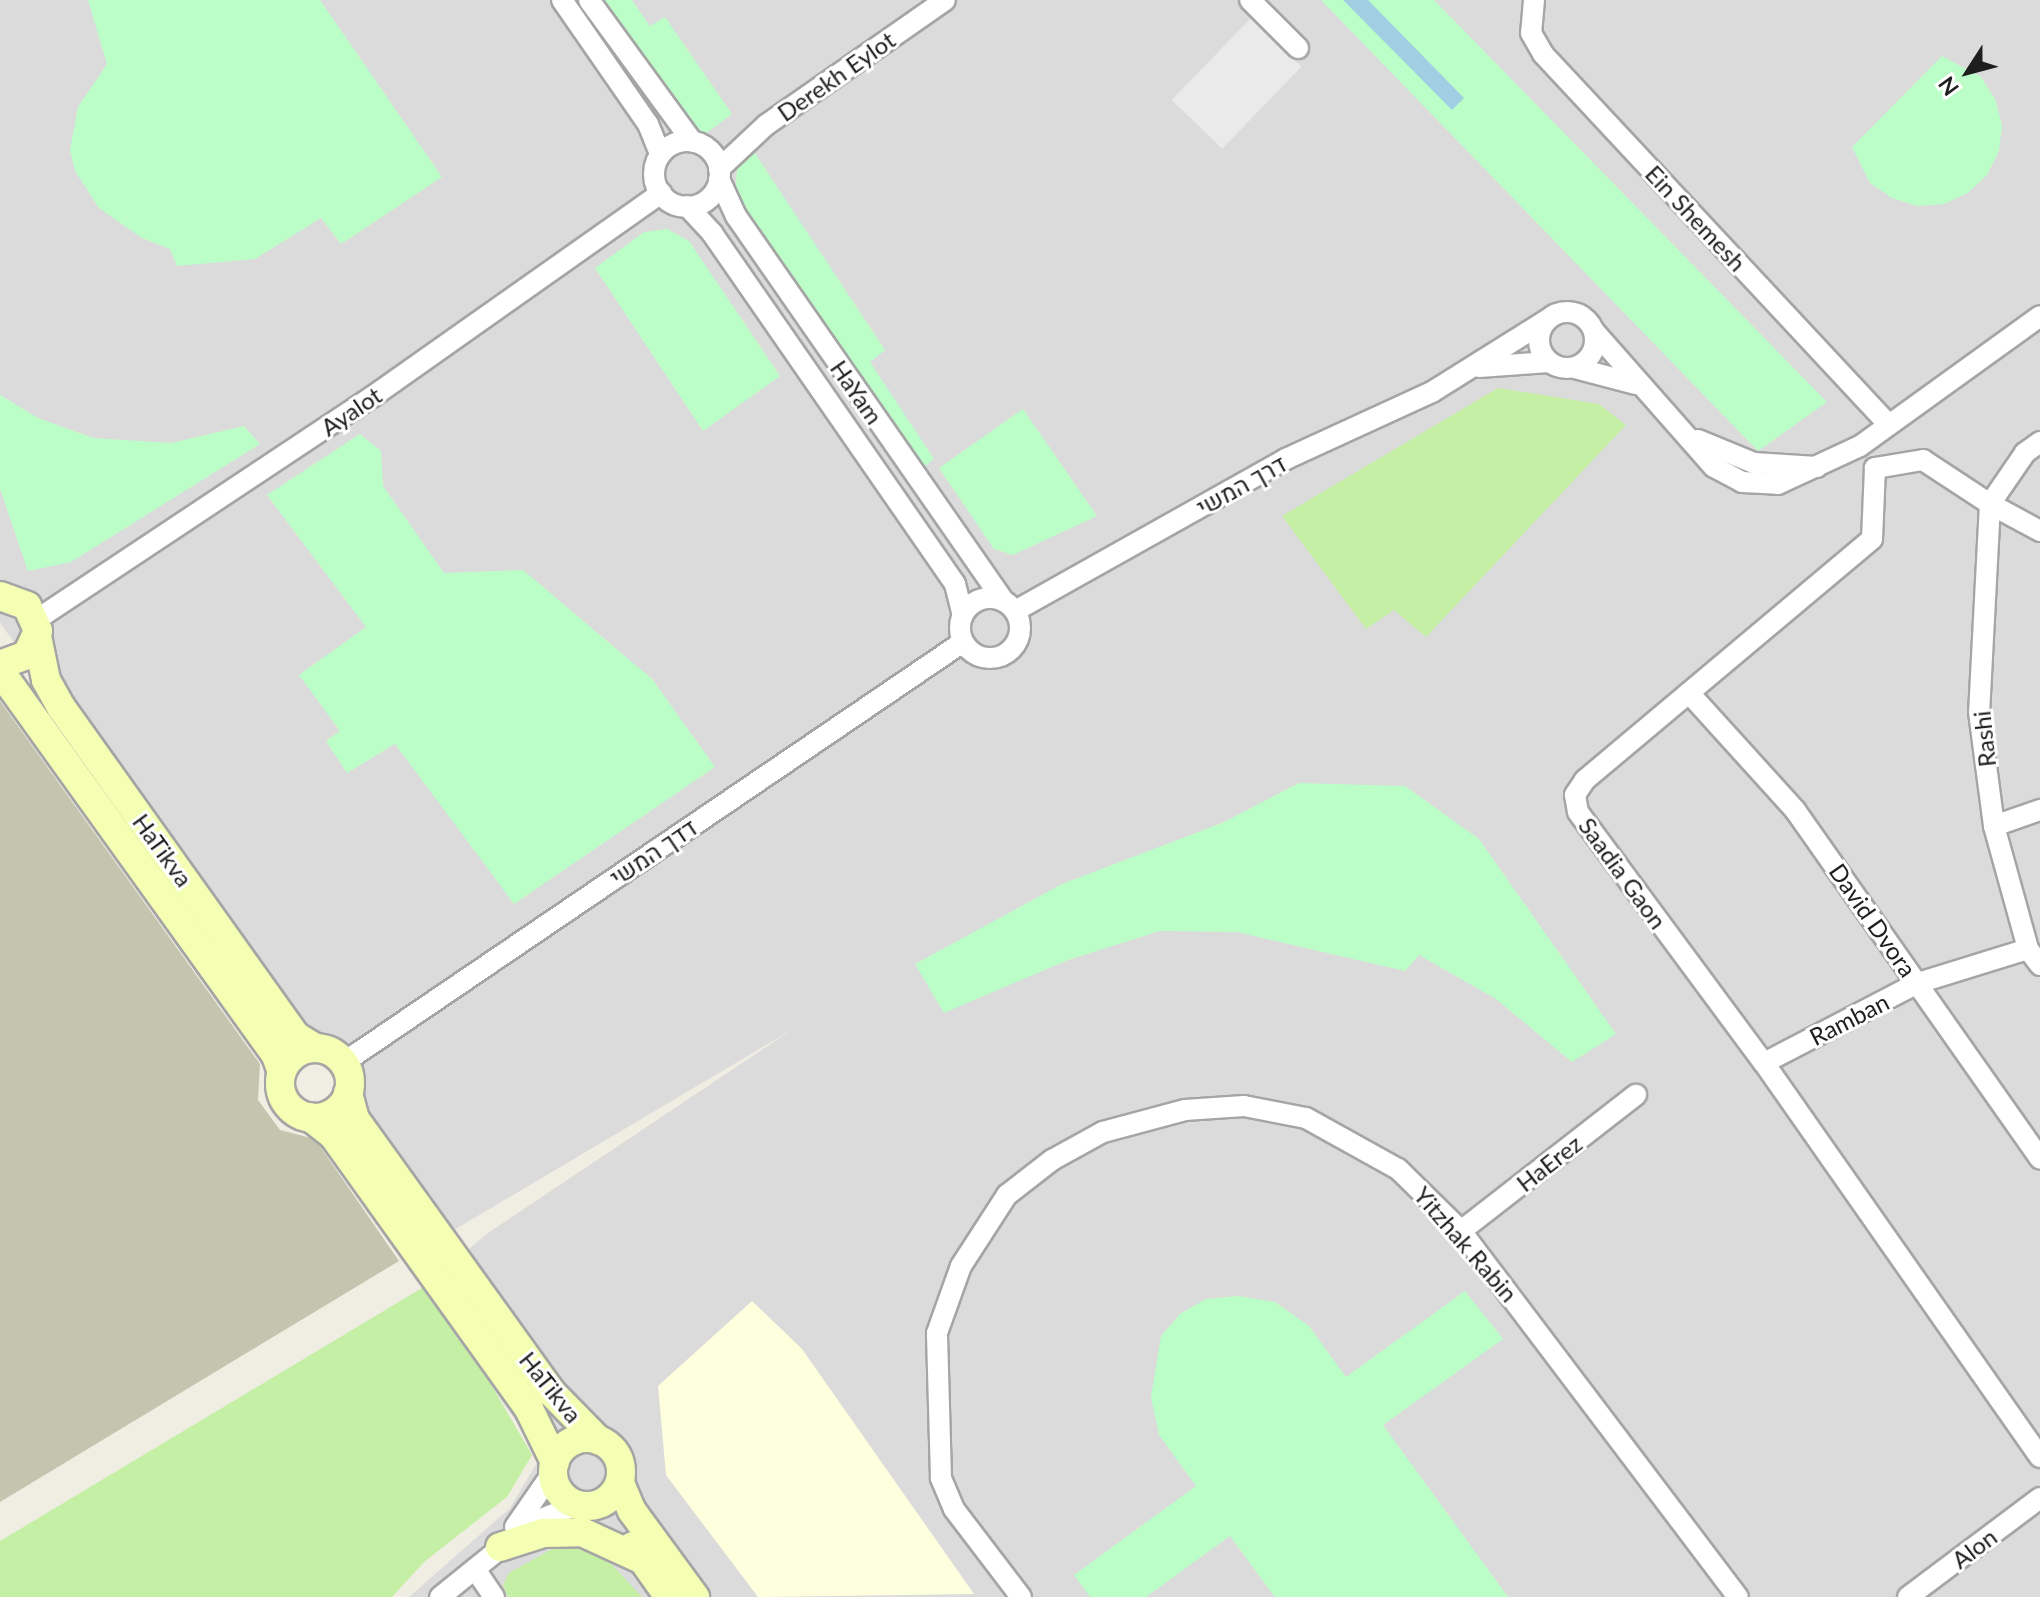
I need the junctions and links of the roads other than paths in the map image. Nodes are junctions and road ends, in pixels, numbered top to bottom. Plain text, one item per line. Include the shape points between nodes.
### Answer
1 (562, 0) edge
2 (589, 0) edge
3 (945, 0) edge
4 (1250, 0) edge
5 (1534, 0) edge
6 (1298, 48) dead end
7 (766, 125) junction
8 (694, 142) junction
9 (660, 154) junction
10 (719, 174) junction
11 (661, 193) junction
12 (687, 206) junction
13 (2040, 316) edge
14 (1547, 320) junction
15 (1594, 331) junction
16 (1549, 362) junction
17 (1471, 368) junction
18 (1575, 368) junction
19 (1640, 386) junction
20 (1889, 425) junction
21 (2040, 442) edge
22 (1990, 504) junction
23 (2040, 531) edge
24 (1009, 606) junction
25 (18, 607) edge
26 (963, 615) junction
27 (963, 642) junction
28 (0, 668) edge
29 (1689, 693) junction
30 (2040, 810) edge
31 (1994, 826) junction
32 (2034, 957) edge
33 (1918, 983) junction
34 (315, 1048) junction
35 (343, 1063) junction
36 (1764, 1063) junction
37 (282, 1072) junction
38 (348, 1093) junction
39 (1636, 1095) dead end
40 (310, 1117) junction
41 (2040, 1159) edge
42 (1461, 1231) junction
43 (598, 1440) junction
44 (2040, 1457) edge
45 (554, 1467) junction
46 (620, 1483) junction
47 (2040, 1498) edge
48 (585, 1506) junction
49 (498, 1550) junction
50 (643, 1560) junction
51 (475, 1569) junction
52 (440, 1597) edge
53 (494, 1597) edge
54 (669, 1597) edge
55 (695, 1597) edge
56 (1021, 1597) edge
57 (1738, 1597) edge
58 (1908, 1597) edge

1 - 9 street via 648,124
2 - 8 street
3 - 7 street, Derekh Eylot
4 - 6 street
5 - 20 street, Ein Shemesh via 1531,33 1543,54
7 - 8 street via 728,143
7 - 10 street
8 - 9 street via 672,144
8 - 10 street via 714,154
9 - 11 street via 654,173
10 - 12 street via 710,197
10 - 24 street, HaYam via 736,216
11 - 12 street
11 - 25 street, Ayalot via 384,388
12 - 26 street, HaYam via 712,233 955,584
13 - 20 street
14 - 15 street via 1574,313
14 - 16 street via 1539,337
14 - 17 street, דרך המשי
15 - 18 street via 1590,358
15 - 19 street
16 - 17 street, דרך המשי
16 - 18 street
17 - 24 street, דרך המשי
18 - 19 street
19 - 20 street via 1694,439 1754,463 1817,467
21 - 22 street via 2025,453
22 - 23 street
22 - 29 street, Saadia Gaon via 1923,460 1875,468 1872,539
22 - 31 street, Rashi via 1979,712
24 - 26 street via 981,599
24 - 27 street via 1019,638 1004,656 981,657
25 - 28 street via 23,659
25 - 34 street, HaTikva via 61,707 296,1036
26 - 27 street
27 - 35 street, דדך המשי
28 - 37 street, HaTikva via 275,1053
29 - 33 street, David Dvora via 1795,810
29 - 36 street, Saadia Gaon via 1585,780 1575,795 1578,812
30 - 31 street
31 - 32 street, Rashi
32 - 33 street, Ramban
33 - 36 street, Ramban
33 - 41 street, David Dvora
34 - 35 street
34 - 37 street via 295,1055
35 - 38 street
36 - 44 street, Saadia Gaon
37 - 40 street via 287,1103
38 - 40 street via 331,1114
38 - 43 street, HaTikva via 355,1119 543,1381
39 - 42 street, HaErez
40 - 45 street, HaTikva via 333,1135 521,1397
42 - 56 street, Yitzhak Rabin via 1398,1169 1306,1118 1244,1106 1185,1110 1103,1132 1052,1160 1007,1195 961,1266 937,1333 938,1439 941,1478 954,1509
42 - 57 street, Yitzhak Rabin
43 - 45 street via 572,1442
43 - 46 street via 618,1457
45 - 48 street via 560,1492
45 - 49 street
46 - 48 street via 607,1500
46 - 55 street via 632,1511
47 - 58 street, Alon
48 - 49 street via 553,1511
48 - 50 street
49 - 50 street via 543,1533 582,1532
49 - 51 street
50 - 54 street
51 - 52 street
51 - 53 street

